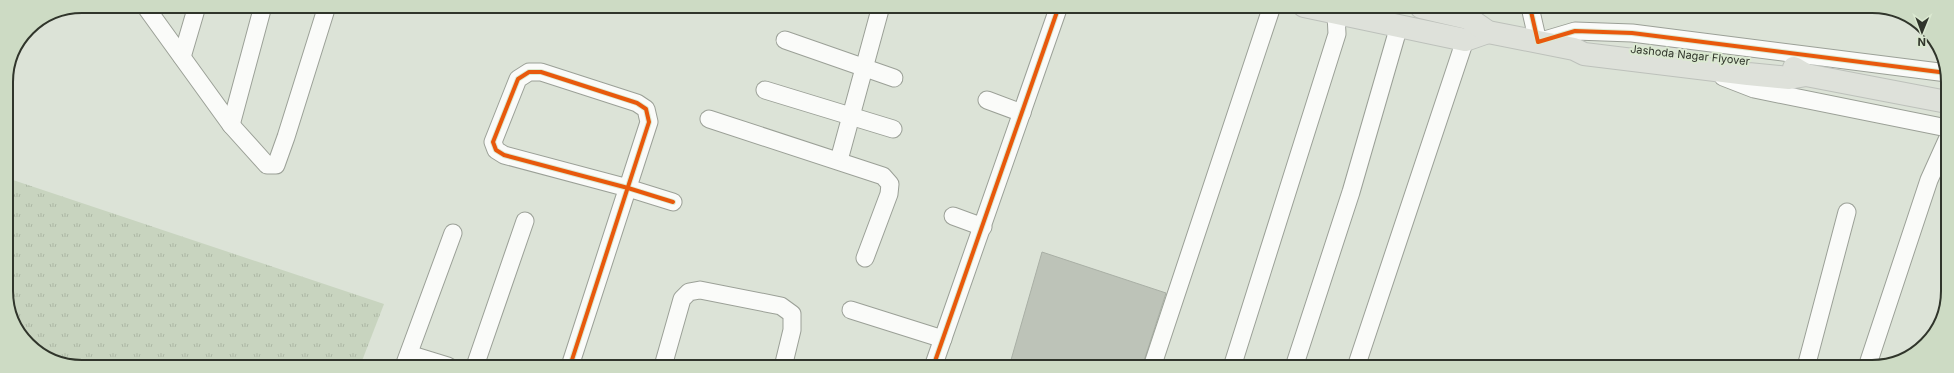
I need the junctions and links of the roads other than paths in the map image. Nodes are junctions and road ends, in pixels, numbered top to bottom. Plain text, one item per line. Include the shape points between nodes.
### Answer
1 (150, 13) edge
2 (195, 13) edge
3 (260, 13) edge
4 (325, 13) edge
5 (879, 13) edge
6 (1057, 13) edge
7 (1270, 13) edge
8 (1332, 13) edge
9 (1448, 13) edge
10 (1531, 13) edge
11 (1336, 14) junction
12 (1399, 26) junction
13 (1488, 32) junction
14 (785, 40) dead end
15 (1465, 40) junction
16 (1538, 42) junction
17 (1574, 48) junction
18 (182, 57) junction
19 (865, 68) junction
20 (1698, 68) junction
21 (1940, 72) edge
22 (1806, 75) junction
23 (894, 78) dead end
24 (765, 90) dead end
25 (987, 100) dead end
26 (1941, 101) edge
27 (1022, 113) junction
28 (852, 116) junction
29 (709, 119) dead end
30 (231, 125) junction
31 (1941, 127) edge
32 (893, 128) dead end
33 (1941, 153) edge
34 (839, 160) junction
35 (628, 188) junction
36 (673, 202) dead end
37 (1847, 212) dead end
38 (953, 216) dead end
39 (525, 221) dead end
40 (983, 227) junction
41 (453, 232) dead end
42 (866, 258) dead end
43 (850, 310) dead end
44 (943, 339) junction
45 (407, 360) edge
46 (477, 360) edge
47 (572, 360) edge
48 (665, 360) edge
49 (784, 360) edge
50 (936, 360) edge
51 (1154, 360) edge
52 (1234, 360) edge
53 (1296, 360) edge
54 (1358, 360) edge
55 (1808, 360) edge
56 (1869, 360) edge

1 - 18 street
2 - 18 street
3 - 30 street
4 - 30 street via 276,165 267,165
5 - 19 street
6 - 27 street
7 - 51 street
8 - 11 main road
9 - 13 main road via 1468,18
10 - 16 street
11 - 12 main road
11 - 52 street via 1338,34
12 - 15 main road
12 - 53 street via 1351,192
13 - 15 main road
13 - 16 main road
14 - 19 street
15 - 54 street
16 - 17 main road
16 - 21 street via 1575,31 1632,33
17 - 20 main road, Jashoda Nagar Flyover via 1584,54
17 - 22 main road, Jashoda Nagar Flyover via 1585,44 1750,61 1788,66
18 - 30 street
19 - 23 street
19 - 28 street
20 - 22 main road, Jashoda Nagar Flyover via 1789,78
20 - 31 street via 1754,88
22 - 26 main road, Jashoda Nagar Flyover
24 - 28 street
25 - 27 street
27 - 40 street
28 - 32 street
28 - 34 street
29 - 34 street
33 - 56 street via 1929,180
34 - 42 street via 883,176 890,184 890,194
35 - 35 street via 648,122 646,108 541,72 529,72 518,79 493,142 496,150 504,155
35 - 36 street
35 - 47 street
37 - 55 street
38 - 40 street
39 - 46 street
40 - 44 street
41 - 45 street
43 - 44 street
44 - 50 street
48 - 49 street via 682,299 689,292 700,290 781,306 792,314 792,330

